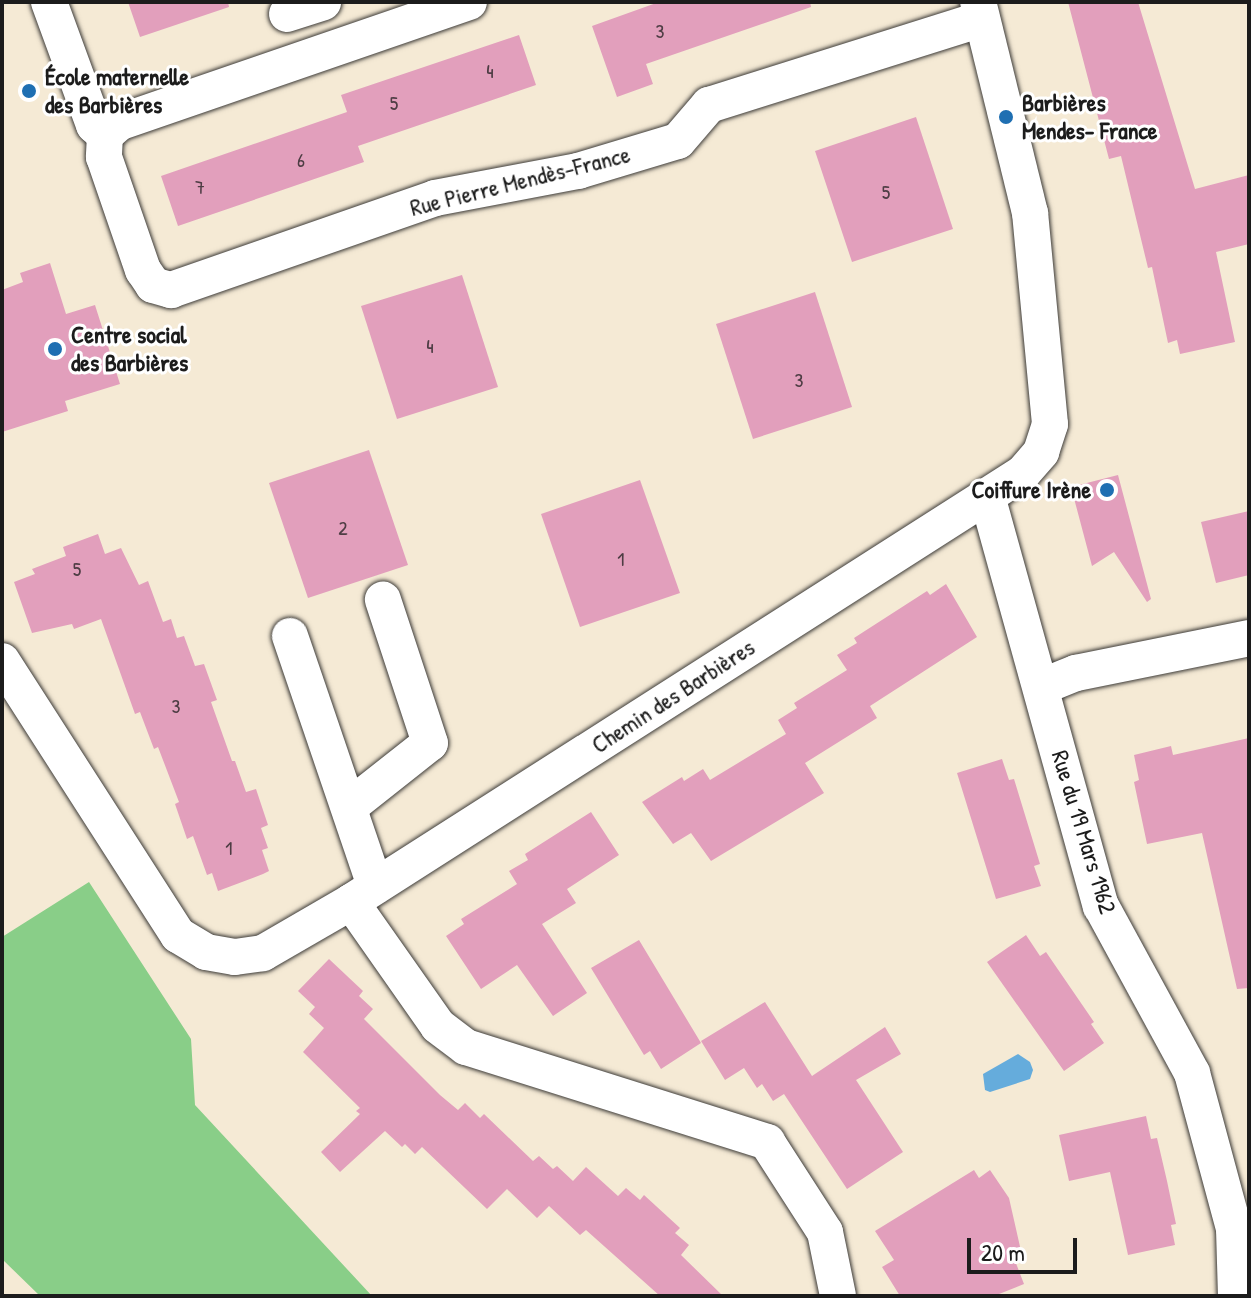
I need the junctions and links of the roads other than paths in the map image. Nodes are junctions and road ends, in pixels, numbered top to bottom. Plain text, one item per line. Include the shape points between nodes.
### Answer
1 (49, 2) edge
2 (323, 2) edge
3 (469, 2) edge
4 (980, 10) edge
5 (287, 14) dead end
6 (105, 135) junction
7 (987, 496) junction
8 (383, 600) dead end
9 (290, 636) dead end
10 (1249, 638) edge
11 (2, 661) edge
12 (1041, 687) junction
13 (349, 807) junction
14 (363, 894) junction
15 (838, 1296) edge
16 (1236, 1296) edge

1 - 6 street, Rue Pierre Mendès-France via 94,125
2 - 5 street
3 - 6 street via 120,122
4 - 6 street, Rue Pierre Mendès-France via 709,105 678,141 611,161 435,198 171,290 153,285 143,270 104,157
4 - 7 street, Chemin des Barbières via 1030,213 1050,424 1041,452 1023,473
7 - 12 street, Rue du 19 Mars 1962
7 - 14 street, Chemin des Barbières
8 - 13 street via 430,743
9 - 13 street
10 - 12 street via 1076,673
11 - 14 street, Chemin des Barbières via 178,935 206,952 235,957 263,953
12 - 16 street, Rue du 19 Mars 1962 via 1101,906 1192,1073 1234,1229
13 - 14 street
14 - 15 street via 438,1026 466,1047 767,1142 825,1232

